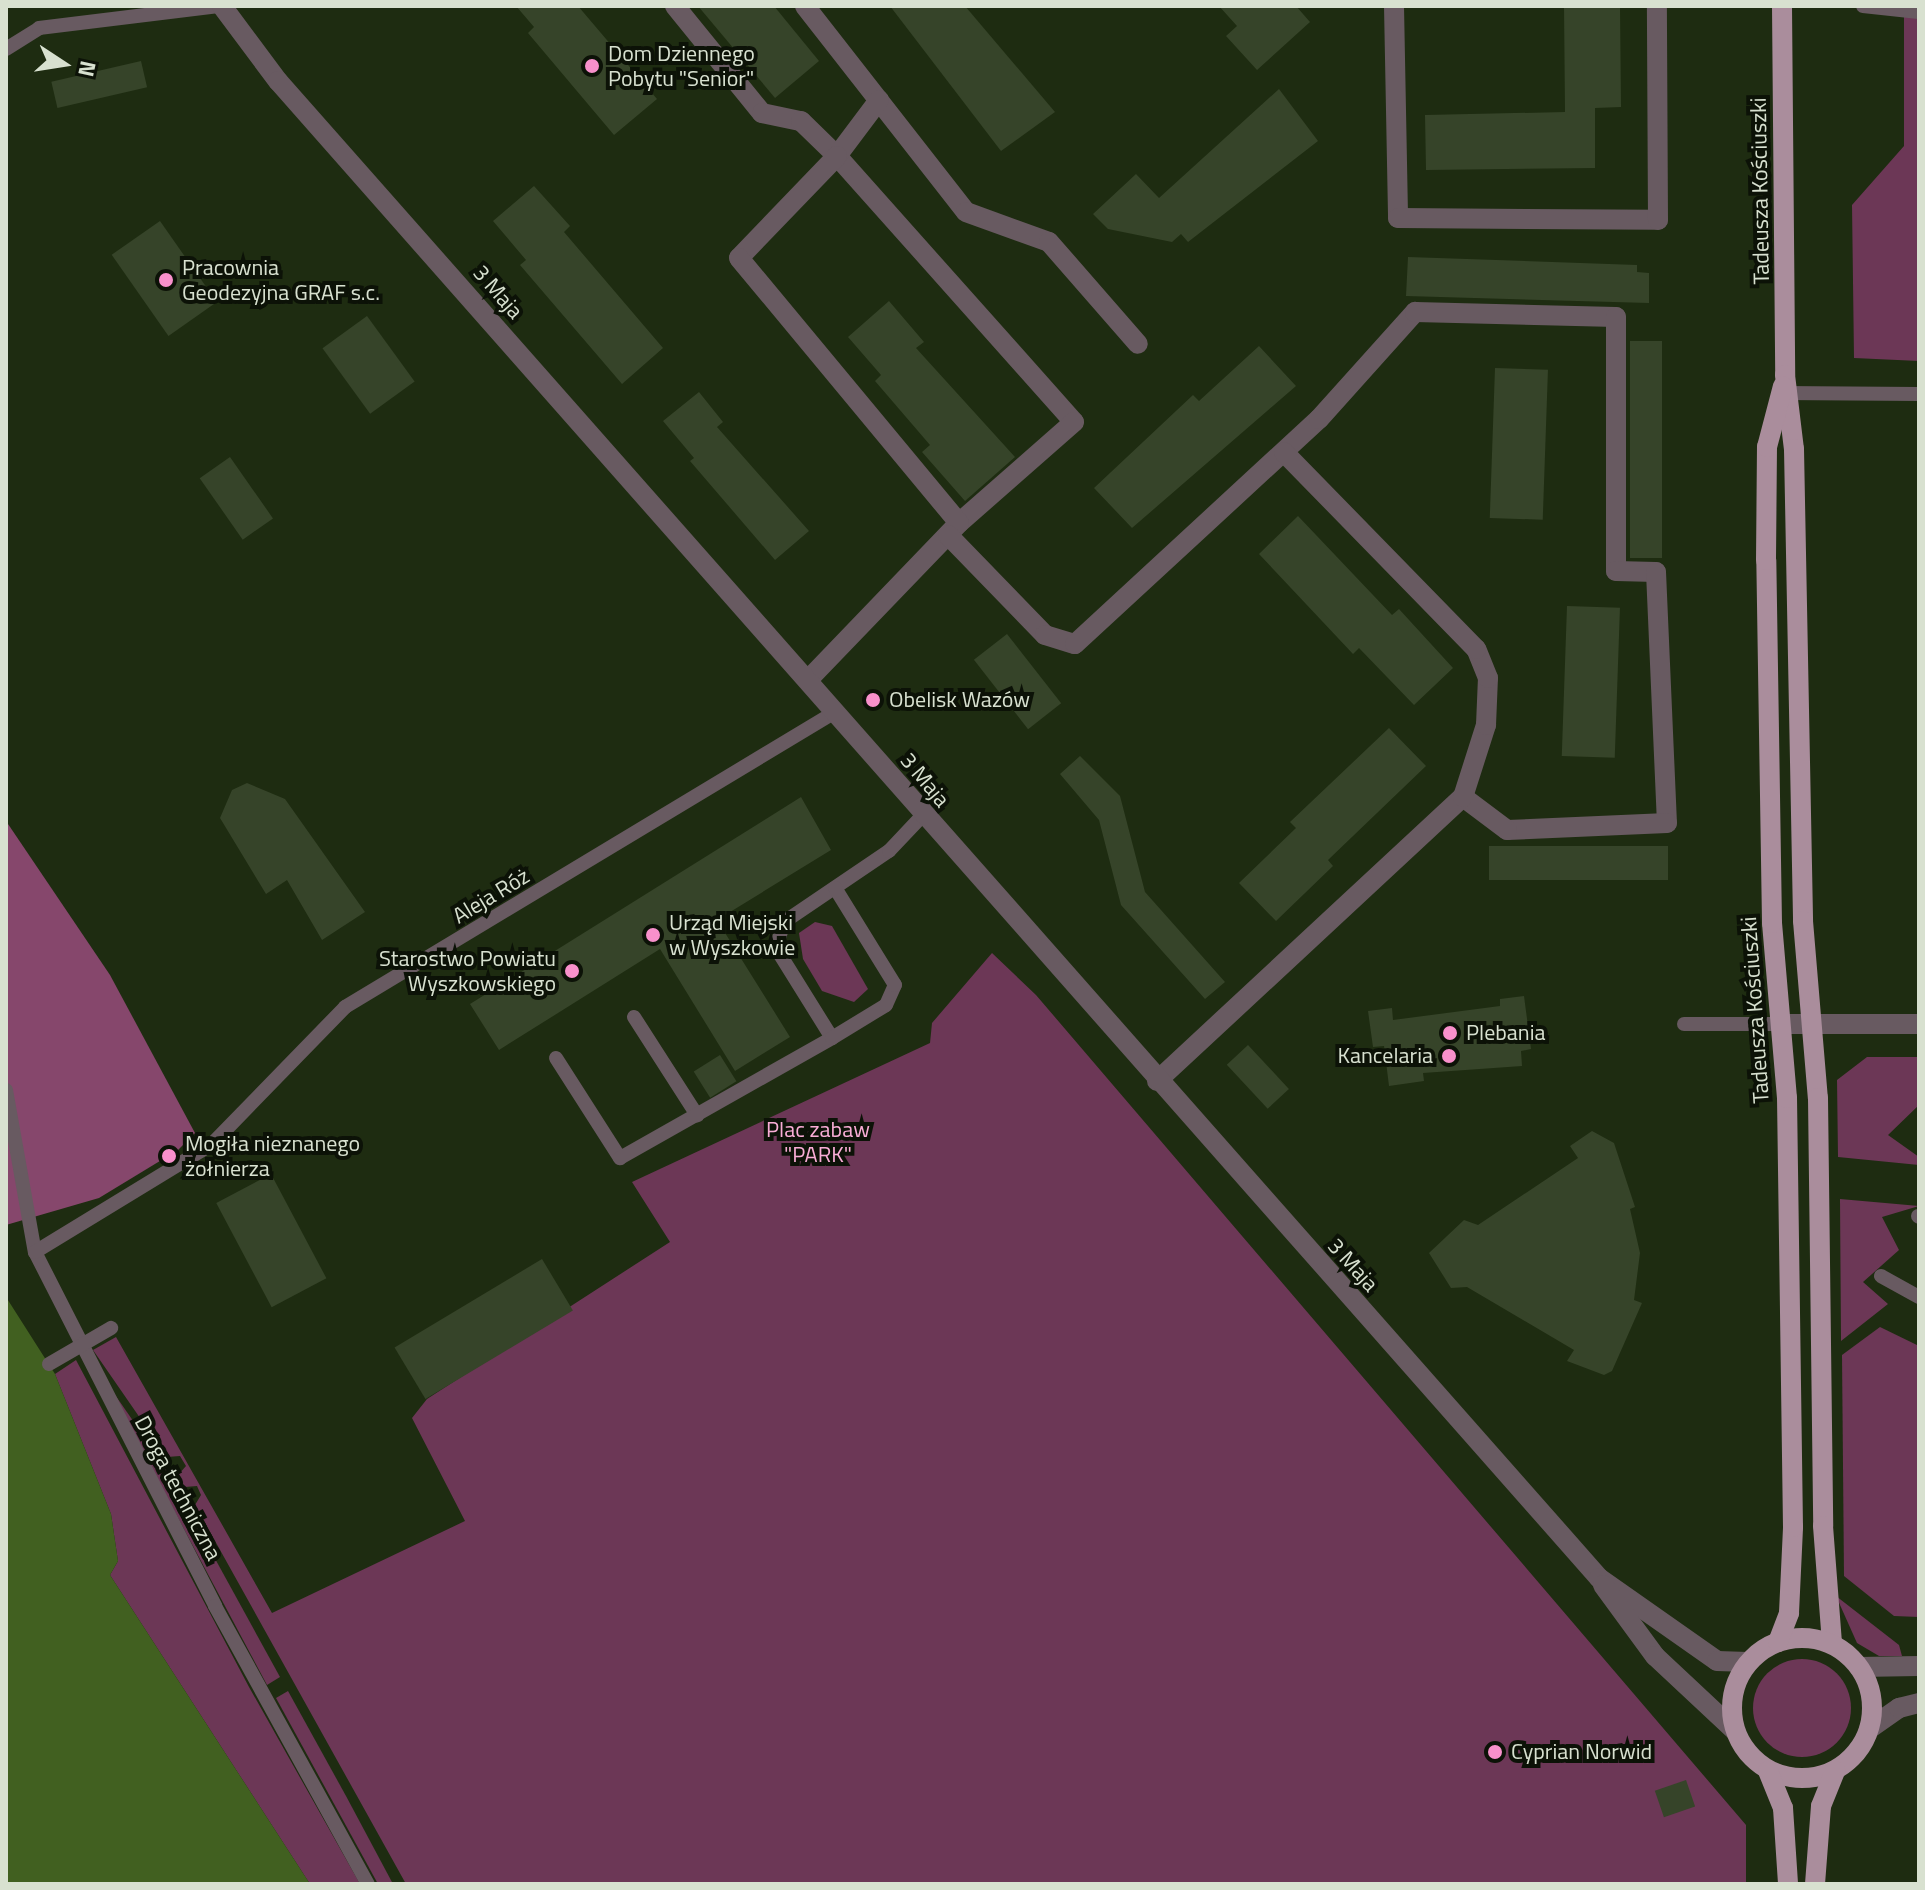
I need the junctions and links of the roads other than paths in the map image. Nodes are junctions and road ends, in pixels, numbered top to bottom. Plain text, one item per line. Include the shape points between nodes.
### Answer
1 (221, 6) edge
2 (675, 6) edge
3 (805, 6) edge
4 (1394, 6) edge
5 (1657, 6) edge
6 (1783, 6) edge
7 (1863, 6) edge
8 (1919, 12) edge
9 (6, 49) edge
10 (879, 100) junction
11 (837, 156) junction
12 (1138, 344) dead end
13 (1785, 387) junction
14 (1919, 394) edge
15 (1284, 452) junction
16 (954, 529) junction
17 (808, 680) junction
18 (835, 712) junction
19 (1463, 797) junction
20 (923, 815) junction
21 (835, 888) junction
22 (634, 1017) dead end
23 (1815, 1023) junction
24 (1684, 1024) dead end
25 (1783, 1024) junction
26 (1919, 1024) edge
27 (832, 1038) junction
28 (556, 1058) dead end
29 (1157, 1081) junction
30 (6, 1090) edge
31 (697, 1115) junction
32 (35, 1252) junction
33 (1881, 1276) dead end
34 (1919, 1297) edge
35 (111, 1328) dead end
36 (79, 1346) junction
37 (49, 1364) dead end
38 (1599, 1578) junction
39 (1778, 1642) junction
40 (1832, 1644) junction
41 (1748, 1662) junction
42 (1919, 1666) edge
43 (1859, 1667) junction
44 (1919, 1703) edge
45 (1869, 1729) junction
46 (1734, 1730) junction
47 (1768, 1771) junction
48 (1835, 1771) junction
49 (368, 1884) edge
50 (1788, 1884) edge
51 (1815, 1884) edge

1 - 9 lane via 39,28
1 - 17 street, 3 Maja via 278,81
2 - 11 street via 762,113 801,121
3 - 10 street
4 - 5 street via 1398,218 1658,220
6 - 13 main road, Tadeusza Kościuszki
7 - 8 lane
10 - 11 street
10 - 12 street via 966,212 1049,242
11 - 16 street via 739,258
11 - 16 street via 1074,422
13 - 14 lane
13 - 23 main road, Tadeusza Kościuszki via 1803,921
13 - 25 main road, Tadeusza Kościuszki via 1767,447 1766,560 1772,923
15 - 16 street via 1075,644 1045,635
15 - 19 street via 1476,649 1488,678 1486,725
15 - 19 street via 1415,312 1616,317 1616,571 1656,572 1667,823 1507,830
16 - 17 street
17 - 18 street, 3 Maja
18 - 20 street, 3 Maja
18 - 32 lane, Aleja Róż via 345,1007 212,1144
19 - 29 street
20 - 21 lane via 889,851
20 - 29 street, 3 Maja
21 - 27 lane via 784,922 776,948
21 - 27 lane via 895,985 886,1005
22 - 31 lane
23 - 25 street
23 - 26 street
23 - 40 main road, Tadeusza Kościuszki via 1823,1526
24 - 25 lane
25 - 39 main road, Tadeusza Kościuszki via 1793,1527 1789,1613
27 - 31 lane
28 - 31 lane via 620,1158
29 - 38 street, 3 Maja
30 - 32 lane, Droga techniczna
32 - 36 lane, Droga techniczna
33 - 34 lane
35 - 36 lane
36 - 37 lane
36 - 49 lane, Droga techniczna
38 - 41 street, 3 Maja via 1717,1661
38 - 46 street, 3 Maja via 1655,1656
39 - 40 main road
39 - 41 main road
40 - 43 main road
41 - 46 main road via 1732,1694
42 - 43 street
43 - 45 main road via 1871,1697
44 - 45 street via 1899,1708
45 - 48 main road via 1856,1753
46 - 47 main road
47 - 48 main road via 1801,1779
47 - 50 main road via 1783,1808
48 - 51 main road via 1821,1806

